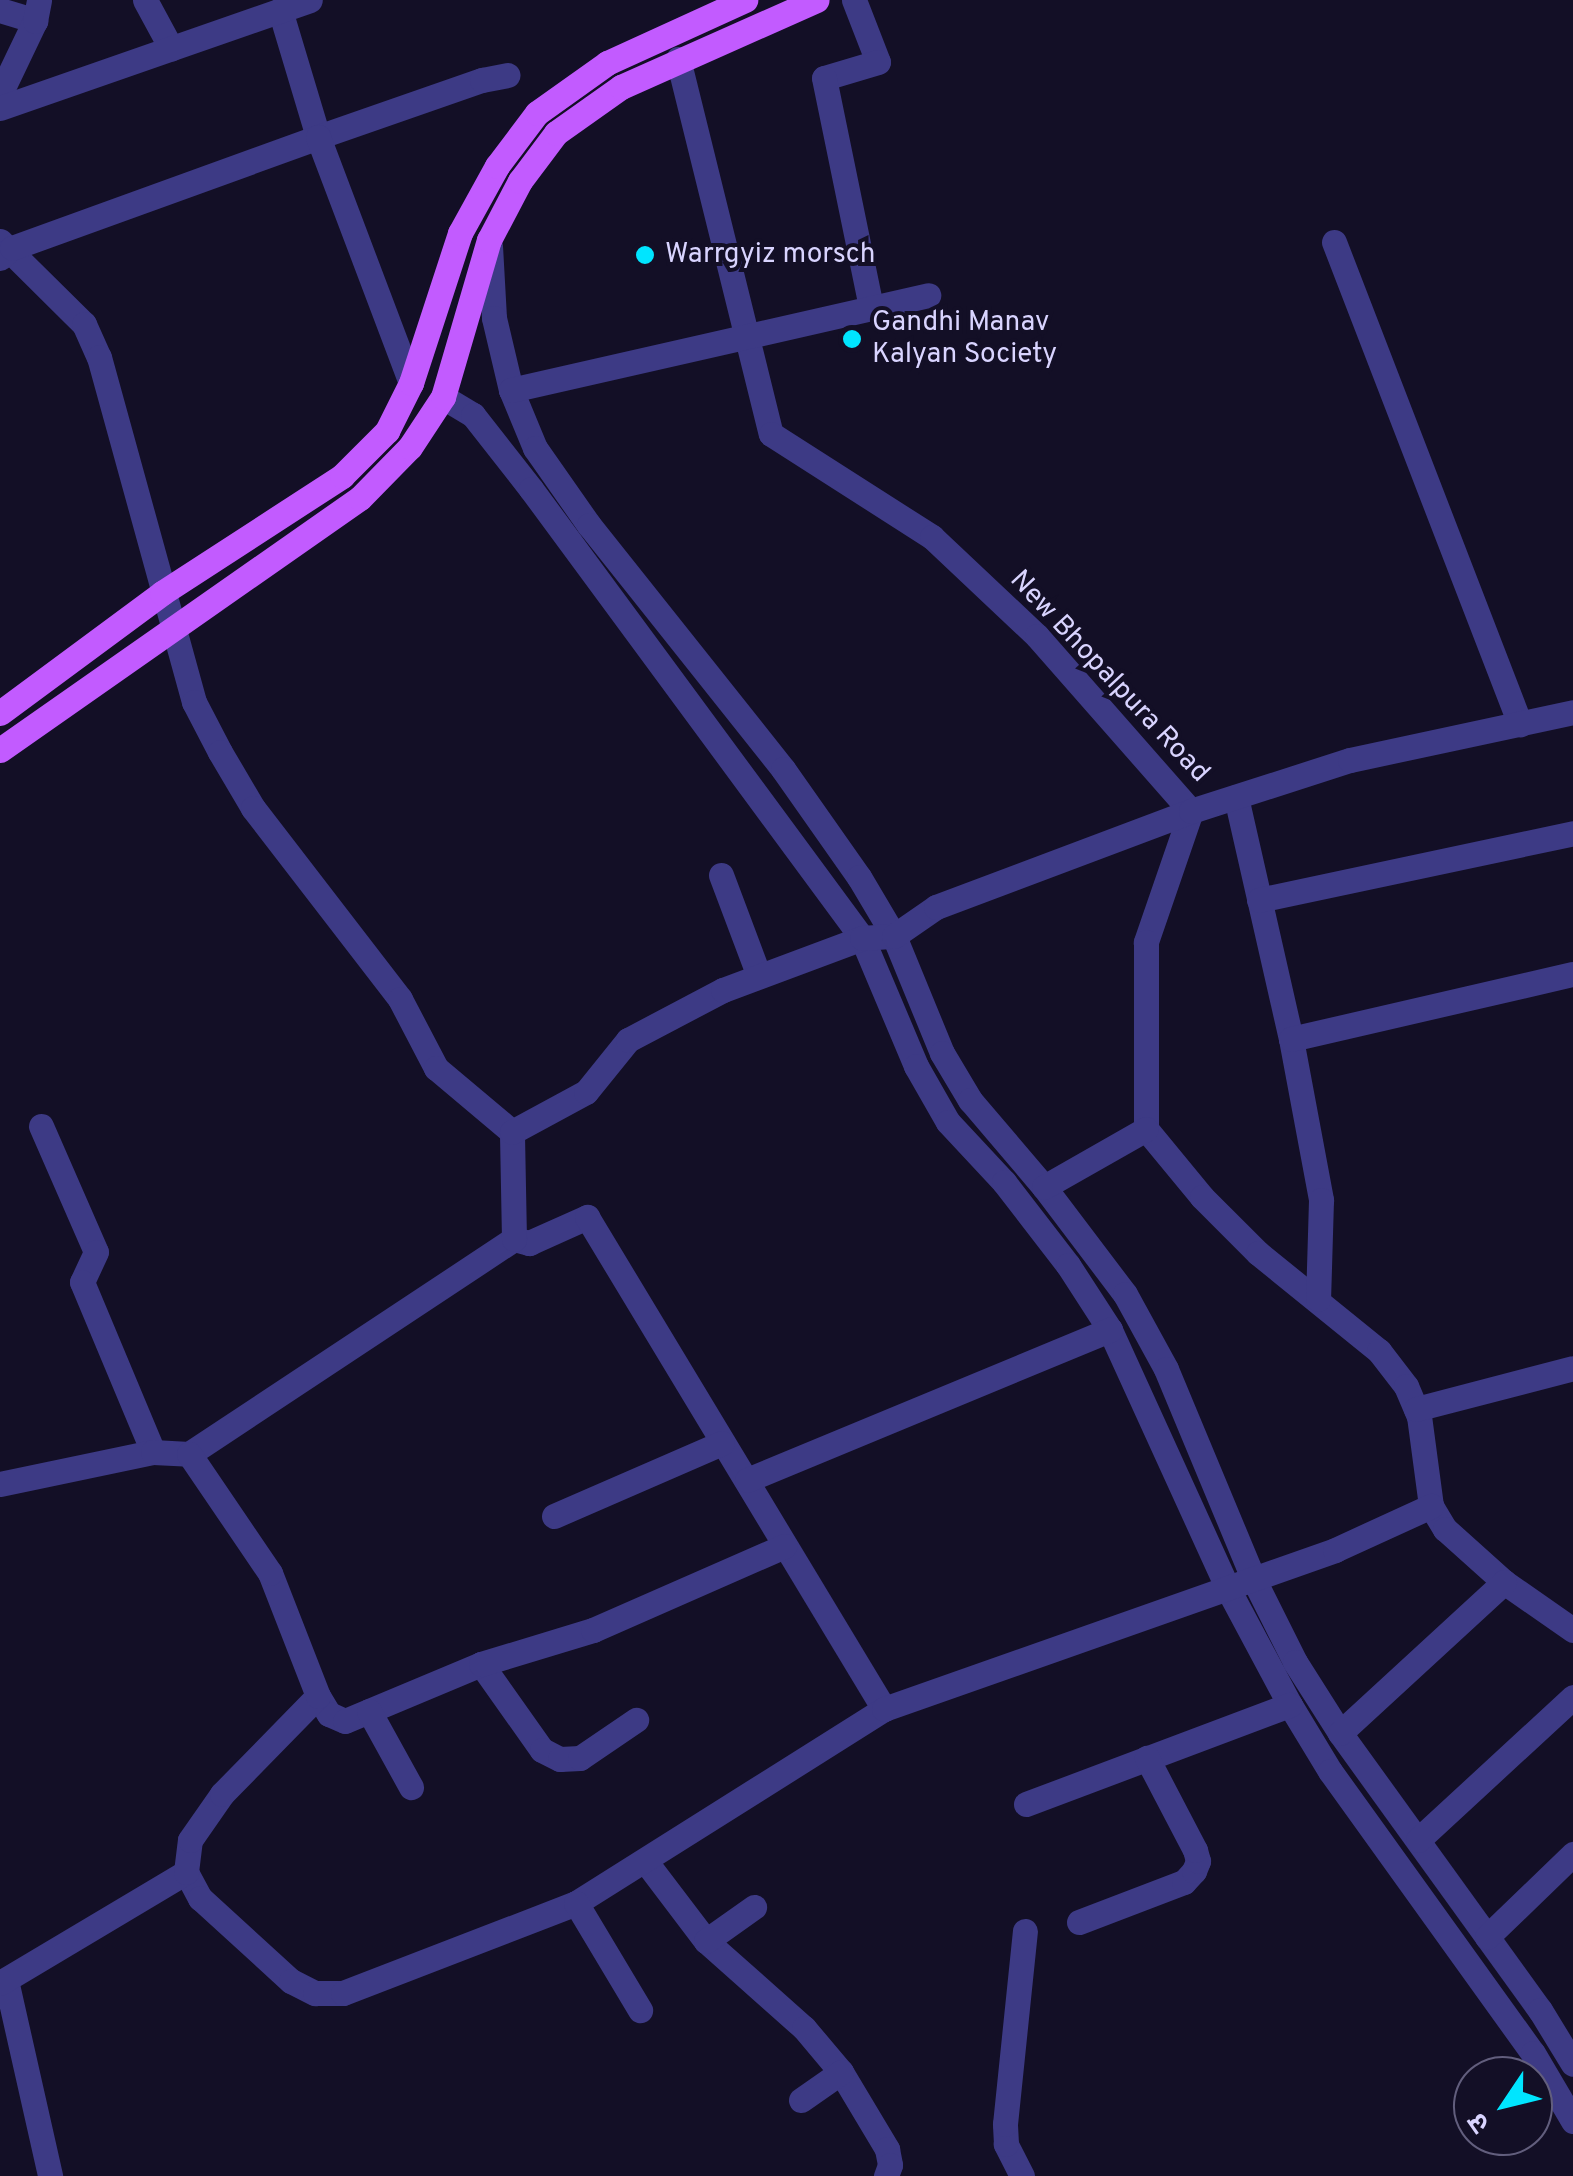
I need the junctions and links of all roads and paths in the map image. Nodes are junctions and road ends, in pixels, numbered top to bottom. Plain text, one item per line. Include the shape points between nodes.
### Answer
1 (145, 0) edge
2 (310, 0) edge
3 (816, 0) edge
4 (854, 0) edge
5 (735, 2) edge
6 (0, 10) edge
7 (37, 10) edge
8 (280, 10) junction
9 (734, 34) junction
10 (171, 48) junction
11 (678, 59) junction
12 (508, 76) dead end
13 (0, 94) edge
14 (0, 108) edge
15 (318, 137) junction
16 (489, 240) junction
17 (1334, 242) dead end
18 (4, 249) edge
19 (928, 295) dead end
20 (871, 306) junction
21 (745, 338) junction
22 (412, 382) junction
23 (511, 390) junction
24 (443, 397) junction
25 (162, 593) junction
26 (171, 626) junction
27 (1573, 712) edge
28 (0, 714) edge
29 (1520, 724) junction
30 (0, 750) edge
31 (1236, 796) junction
32 (1190, 811) junction
33 (1573, 834) edge
34 (718, 877) dead end
35 (1259, 900) junction
36 (894, 936) junction
37 (862, 938) junction
38 (1573, 974) edge
39 (759, 976) junction
40 (1291, 1039) junction
41 (41, 1126) dead end
42 (1146, 1130) junction
43 (512, 1132) junction
44 (1044, 1187) junction
45 (514, 1240) junction
46 (1318, 1299) junction
47 (1110, 1330) junction
48 (1573, 1368) edge
49 (1416, 1409) junction
50 (722, 1443) junction
51 (153, 1452) junction
52 (189, 1454) junction
53 (747, 1480) junction
54 (0, 1484) edge
55 (1431, 1506) junction
56 (554, 1516) dead end
57 (784, 1546) junction
58 (1254, 1580) junction
59 (1504, 1582) junction
60 (1228, 1590) junction
61 (1573, 1630) edge
62 (481, 1664) junction
63 (318, 1696) junction
64 (1573, 1698) edge
65 (1290, 1705) junction
66 (884, 1709) junction
67 (370, 1710) junction
68 (636, 1720) dead end
69 (1340, 1734) junction
70 (1146, 1758) junction
71 (411, 1787) dead end
72 (1026, 1804) dead end
73 (1418, 1840) junction
74 (1573, 1854) edge
75 (646, 1862) junction
76 (186, 1872) junction
77 (576, 1903) junction
78 (754, 1906) dead end
79 (1079, 1922) dead end
80 (1025, 1930) dead end
81 (1488, 1937) junction
82 (706, 1941) junction
83 (3, 1982) edge
84 (640, 2010) dead end
85 (1573, 2064) edge
86 (841, 2072) junction
87 (801, 2100) dead end
88 (1573, 2121) edge
89 (50, 2176) edge
90 (886, 2176) edge
91 (1022, 2176) edge

1 - 10 street
2 - 8 street
3 - 9 main road
4 - 20 street via 878,62 824,78
5 - 9 street
5 - 22 main road via 607,64 537,113 497,166 460,233
6 - 7 street
7 - 13 street
8 - 10 street
8 - 15 street
9 - 11 main road
10 - 14 street
11 - 16 main road via 621,87 556,133 520,181
11 - 21 street, New Bhopalpura Road
12 - 15 street
15 - 18 street
15 - 22 street
16 - 23 street via 494,318
16 - 24 main road
17 - 29 street
18 - 25 street via 84,324 92,340
19 - 20 street
20 - 21 street
21 - 23 street
21 - 32 street, New Bhopalpura Road via 771,434 932,537 1037,636
22 - 25 main road via 387,430 342,476
23 - 36 street via 546,464 783,770
24 - 26 main road via 410,447 360,498
24 - 37 street via 472,414 531,489
25 - 26 street
25 - 28 main road
26 - 30 main road
26 - 43 street via 194,702 253,808 400,999 436,1068
27 - 29 street
29 - 31 street via 1350,760
31 - 32 street
31 - 35 street
32 - 36 street via 936,907
32 - 42 street, New Bhopalpura Road via 1146,942
33 - 35 street
34 - 39 street
35 - 40 street
36 - 37 street
36 - 44 street via 942,1053 970,1100
37 - 39 street
37 - 47 street via 916,1066 948,1122 1004,1182
38 - 40 street
39 - 43 street via 628,1040 586,1092
40 - 46 street via 1321,1200
41 - 51 street via 96,1252 82,1282
42 - 44 street
42 - 46 street via 1258,1253
43 - 45 street
44 - 58 street via 1125,1294 1166,1369
45 - 50 street via 529,1243 587,1217
45 - 52 street
46 - 49 street via 1379,1351
47 - 53 street
47 - 60 street
48 - 49 street
49 - 55 street
50 - 53 street
50 - 56 street
51 - 52 street
51 - 54 street
52 - 63 street via 270,1573
53 - 57 street
55 - 58 street
55 - 59 street via 1445,1529
57 - 62 street via 593,1630
57 - 66 street
58 - 60 street
58 - 69 street
59 - 61 street
59 - 69 street
60 - 65 street
60 - 66 street
62 - 67 street
62 - 68 street via 542,1750 560,1759 580,1758
63 - 67 street via 329,1714 345,1721
63 - 76 street via 222,1794 190,1840
64 - 73 street
65 - 70 street
65 - 88 street via 1533,2053
66 - 75 street
67 - 71 street
69 - 73 street
70 - 72 street
70 - 79 street via 1195,1850 1194,1871 1184,1882
73 - 81 street
74 - 81 street
75 - 77 street
75 - 82 street
76 - 77 street via 200,1898 242,1940 315,1993 342,1993
76 - 83 street
77 - 84 street
78 - 82 street
80 - 91 street via 1005,2124 1006,2144
81 - 85 street
82 - 86 street via 804,2028
83 - 89 street
86 - 87 street
86 - 90 street via 887,2149

